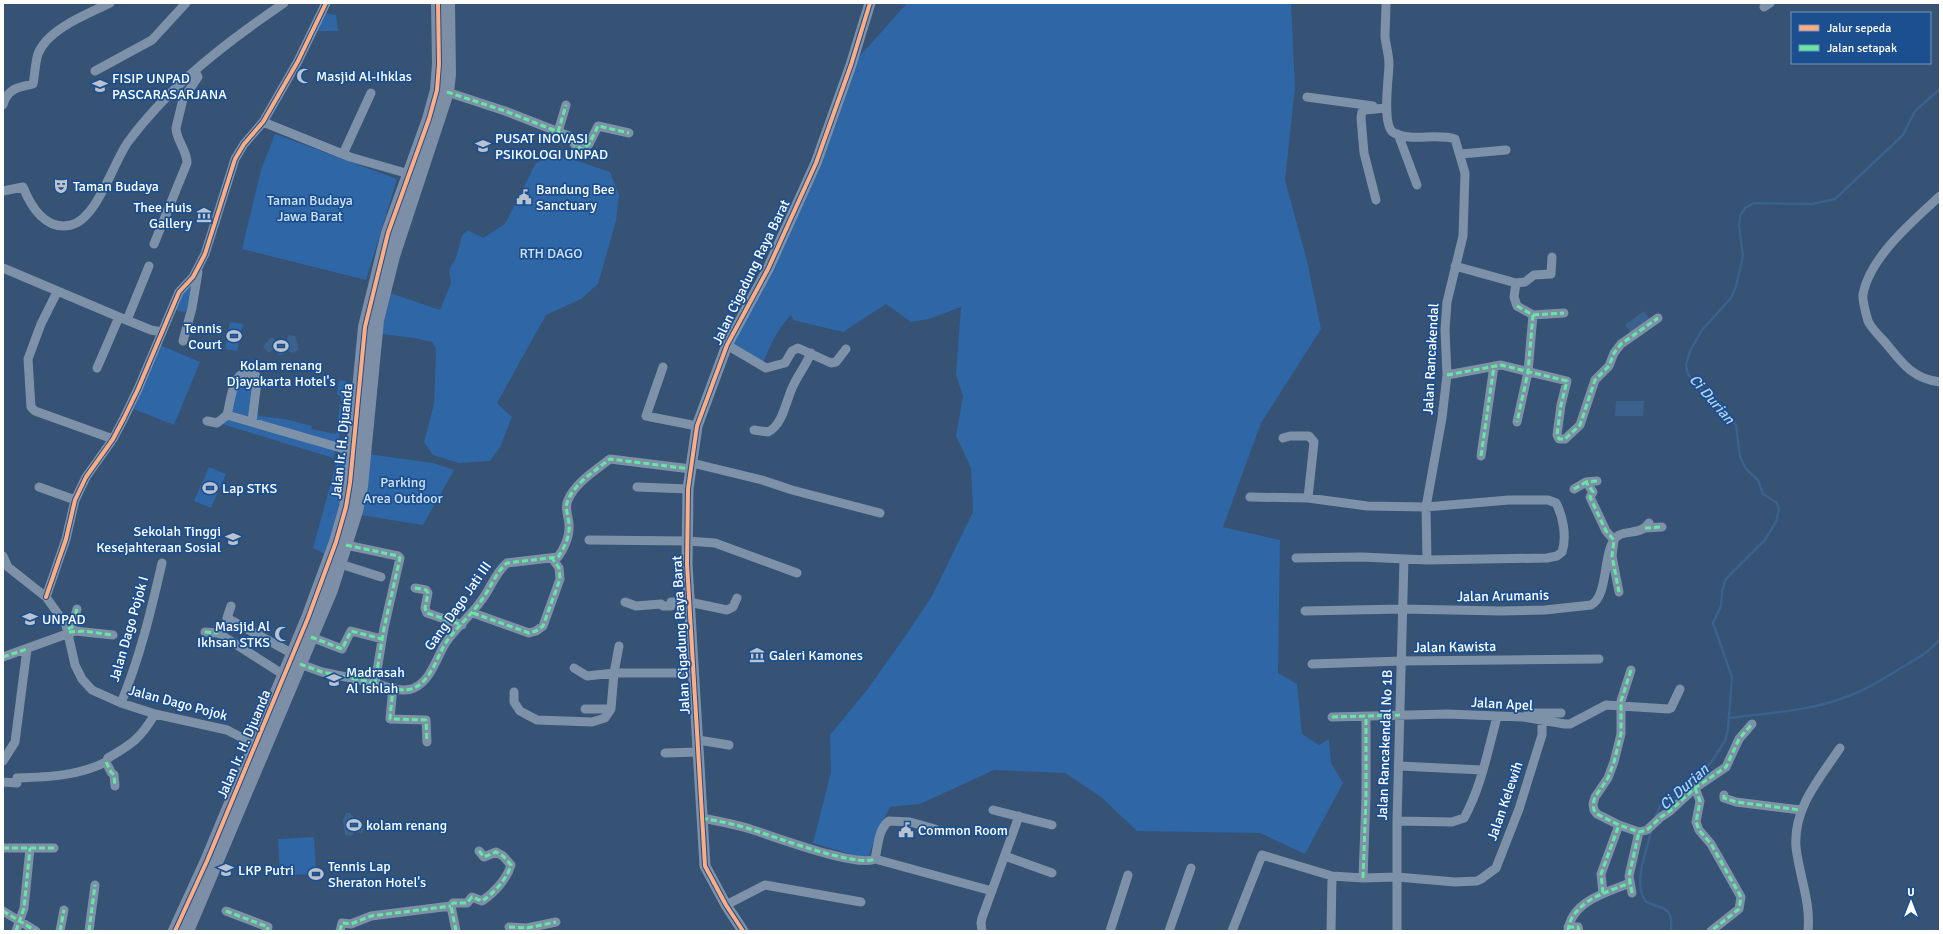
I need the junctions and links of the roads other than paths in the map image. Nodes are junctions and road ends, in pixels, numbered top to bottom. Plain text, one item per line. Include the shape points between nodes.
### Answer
1 (110, 3) edge
2 (186, 3) edge
3 (284, 3) edge
4 (326, 3) edge
5 (438, 3) edge
6 (448, 3) edge
7 (870, 3) edge
8 (1386, 3) edge
9 (95, 71) dead end
10 (195, 71) junction
11 (447, 92) junction
12 (371, 93) dead end
13 (1307, 97) dead end
14 (3, 105) edge
15 (566, 105) dead end
16 (1386, 106) junction
17 (263, 122) junction
18 (558, 132) junction
19 (629, 133) dead end
20 (1398, 134) junction
21 (1506, 150) dead end
22 (344, 154) junction
23 (1461, 154) junction
24 (414, 176) junction
25 (1417, 185) dead end
26 (3, 190) edge
27 (1940, 196) edge
28 (1376, 200) dead end
29 (154, 244) dead end
30 (1552, 257) dead end
31 (149, 266) dead end
32 (1455, 266) junction
33 (3, 268) edge
34 (199, 268) junction
35 (1516, 283) junction
36 (57, 292) junction
37 (1564, 313) dead end
38 (1533, 315) junction
39 (1658, 318) dead end
40 (123, 319) junction
41 (162, 332) junction
42 (182, 341) dead end
43 (727, 345) junction
44 (846, 349) dead end
45 (811, 353) junction
46 (1494, 366) junction
47 (663, 367) dead end
48 (97, 368) dead end
49 (1528, 372) junction
50 (1446, 375) junction
51 (1940, 382) edge
52 (227, 415) junction
53 (207, 421) dead end
54 (252, 421) junction
55 (1517, 422) dead end
56 (697, 426) junction
57 (754, 430) dead end
58 (1283, 438) dead end
59 (113, 439) junction
60 (358, 453) junction
61 (1481, 456) dead end
62 (692, 466) junction
63 (1597, 481) dead end
64 (1586, 482) junction
65 (637, 486) dead end
66 (39, 487) dead end
67 (688, 488) junction
68 (1574, 488) dead end
69 (1250, 497) dead end
70 (1308, 498) junction
71 (75, 500) junction
72 (1426, 507) junction
73 (880, 513) dead end
74 (1662, 527) dead end
75 (589, 540) dead end
76 (1614, 540) junction
77 (687, 541) junction
78 (346, 545) junction
79 (3, 556) edge
80 (552, 558) junction
81 (1296, 558) dead end
82 (1404, 559) junction
83 (1427, 560) junction
84 (335, 562) junction
85 (162, 563) dead end
86 (6, 569) edge
87 (797, 574) dead end
88 (380, 577) dead end
89 (415, 588) dead end
90 (1619, 592) dead end
91 (46, 597) junction
92 (737, 598) dead end
93 (625, 602) dead end
94 (688, 602) junction
95 (231, 606) dead end
96 (77, 609) dead end
97 (1402, 609) junction
98 (1305, 611) dead end
99 (473, 613) junction
100 (462, 625) junction
101 (69, 631) junction
102 (206, 632) dead end
103 (113, 635) dead end
104 (312, 637) junction
105 (382, 639) junction
106 (619, 646) dead end
107 (27, 649) junction
108 (3, 657) edge
109 (297, 659) junction
110 (1599, 659) dead end
111 (1402, 661) junction
112 (1312, 664) dead end
113 (574, 668) dead end
114 (1631, 670) dead end
115 (614, 673) junction
116 (694, 673) junction
117 (284, 675) junction
118 (375, 683) junction
119 (392, 687) junction
120 (1680, 689) dead end
121 (514, 692) dead end
122 (120, 703) junction
123 (1620, 707) junction
124 (585, 709) dead end
125 (611, 709) junction
126 (1561, 713) dead end
127 (155, 714) junction
128 (1400, 715) junction
129 (1332, 717) dead end
130 (1366, 717) junction
131 (1497, 717) junction
132 (1523, 717) junction
133 (1542, 720) junction
134 (1752, 724) dead end
135 (698, 740) junction
136 (427, 742) dead end
137 (729, 745) dead end
138 (260, 747) junction
139 (1840, 748) dead end
140 (699, 752) junction
141 (665, 753) dead end
142 (3, 761) edge
143 (106, 762) junction
144 (1400, 766) junction
145 (1482, 770) junction
146 (3, 782) edge
147 (115, 786) dead end
148 (1695, 788) junction
149 (1724, 795) dead end
150 (994, 810) dead end
151 (1801, 810) junction
152 (1019, 816) junction
153 (702, 818) junction
154 (1397, 821) junction
155 (1052, 825) dead end
156 (1619, 825) junction
157 (935, 829) dead end
158 (1641, 832) junction
159 (3, 848) edge
160 (30, 848) junction
161 (54, 848) dead end
162 (479, 851) dead end
163 (1005, 856) junction
164 (876, 860) junction
165 (1191, 868) dead end
166 (1052, 874) dead end
167 (1128, 875) dead end
168 (1332, 876) junction
169 (1398, 877) junction
170 (1363, 878) junction
171 (1630, 883) junction
172 (95, 884) dead end
173 (992, 891) junction
174 (1603, 893) junction
175 (1632, 893) dead end
176 (861, 902) dead end
177 (726, 905) junction
178 (451, 906) junction
179 (64, 910) dead end
180 (3, 912) edge
181 (226, 912) dead end
182 (19, 920) junction
183 (550, 926) edge
184 (509, 927) dead end
185 (1568, 929) edge
186 (180, 930) edge
187 (16, 931) edge
188 (36, 931) edge
189 (60, 931) edge
190 (89, 931) edge
191 (268, 931) edge
192 (340, 931) edge
193 (456, 931) edge
194 (743, 931) edge
195 (982, 931) edge
196 (1110, 931) edge
197 (1168, 931) edge
198 (1232, 931) edge
199 (1330, 931) edge
200 (1397, 931) edge
201 (1579, 931) edge
202 (1711, 931) edge
203 (1808, 931) edge

1 - 14 street via 58,30 38,54 33,84 10,91 5,96
2 - 9 street via 152,40
3 - 10 street via 219,49
4 - 17 street via 298,61
5 - 24 main road, Jalan Ir. H. Djuanda via 437,90
6 - 11 main road, Jalan Ir. H. Djuanda
7 - 43 street, Jalan Cigadung Raya Barat via 816,163 768,269
8 - 16 street via 1385,36 1389,63
10 - 26 street via 171,93 128,142 91,210 82,219 71,225 49,224 40,216 23,188
10 - 29 street via 198,77 183,99 176,128 187,163
11 - 18 street
11 - 24 main road, Jalan Ir. H. Djuanda
12 - 22 street
13 - 16 street
15 - 18 street
16 - 20 street via 1391,130
16 - 28 street via 1365,110 1361,118 1364,153
17 - 22 street
17 - 34 street via 235,159
18 - 19 street via 569,136 575,145 582,149 589,144 598,126
20 - 23 street, Jalan Rancakendal via 1453,138
20 - 25 street
21 - 23 street
22 - 24 street
23 - 32 street, Jalan Rancakendal via 1465,173 1463,236
24 - 60 main road, Jalan Ir. H. Djuanda via 375,330
27 - 51 street via 1880,257 1862,295 1868,322 1907,369 1931,381
30 - 35 street via 1551,274 1534,275 1525,282
31 - 40 street
32 - 35 street
32 - 50 street, Jalan Rancakendal via 1446,315
33 - 36 street
34 - 41 street via 179,292
34 - 42 street via 192,308
35 - 38 street via 1514,297 1517,306
36 - 40 street
36 - 59 street via 28,359 31,407 35,411
37 - 38 street
38 - 49 street
39 - 49 street via 1620,344 1609,366 1595,380 1580,425 1565,439 1560,439 1557,435 1561,405 1568,382
40 - 41 street
40 - 48 street
41 - 59 street
43 - 45 street via 766,368 784,362 795,348
43 - 56 street, Jalan Cigadung Raya Barat
44 - 45 street via 834,363
45 - 57 street via 778,422 768,432
46 - 49 street via 1509,366
46 - 50 street
46 - 61 street
47 - 56 street via 646,416
49 - 55 street
50 - 72 street, Jalan Rancakendal via 1442,418
52 - 53 street via 217,423
52 - 54 street
52 - 54 street via 237,377 250,372 256,376 257,385
54 - 60 street
56 - 62 street, Jalan Cigadung Raya Barat
58 - 70 street via 1309,436 1314,442
59 - 71 street via 86,477
60 - 78 main road, Jalan Ir. H. Djuanda via 358,501
60 - 84 main road, Jalan Ir. H. Djuanda
62 - 67 street, Jalan Cigadung Raya Barat
62 - 73 street via 762,480
62 - 80 street via 610,459 587,478 568,500 566,508 569,533 562,551 556,558
63 - 64 street
64 - 68 street
64 - 76 street via 1593,492 1590,497 1604,526
65 - 67 street
66 - 71 street
67 - 77 street, Jalan Cigadung Raya Barat
69 - 70 street
70 - 72 street via 1367,506
71 - 91 street via 66,539
72 - 83 street, Jalan Rancakendal
72 - 83 street via 1509,500 1553,501 1559,510 1564,541 1562,552 1547,558
74 - 76 street via 1647,526 1640,531 1622,534
75 - 77 street
76 - 90 street via 1612,556
76 - 97 street, Jalan Arumanis via 1606,563 1601,593 1591,605 1501,611
77 - 87 street via 715,543
77 - 94 street, Jalan Cigadung Raya Barat
78 - 84 main road, Jalan Ir. H. Djuanda
78 - 105 street via 400,558
79 - 86 street, Jalan Dago Pojok
80 - 99 street, Gang Dago Jati III via 507,562
80 - 99 street via 559,568 560,578 543,626 536,631 529,634
81 - 82 street
82 - 83 street
82 - 97 street, Jalan Rancakendal No 1B
84 - 88 street
84 - 104 main road, Jalan Ir. H. Djuanda
84 - 109 main road, Jalan Ir. H. Djuanda
85 - 122 street, Jalan Dago Pojok I via 146,632 134,671
86 - 91 street, Jalan Dago Pojok
89 - 100 street via 426,590 428,593 425,608 427,613
91 - 101 street, Jalan Dago Pojok
92 - 94 street via 733,607 727,610
93 - 94 street via 636,606 671,606 671,602
94 - 116 street, Jalan Cigadung Raya Barat
95 - 109 street, Gang Dago Jati III via 227,618
96 - 101 street
97 - 98 street, Jalan Arumanis
97 - 111 street, Jalan Rancakendal No 1B
99 - 100 street, Gang Dago Jati III
100 - 119 street, Gang Dago Jati III via 447,640 421,683 408,690
101 - 103 street
101 - 107 street
101 - 122 street, Jalan Dago Pojok via 76,665 82,679 92,690
102 - 117 street via 218,633
104 - 105 street via 342,649 350,632
104 - 109 main road, Jalan Ir. H. Djuanda
105 - 118 street
106 - 115 street
107 - 108 street
107 - 142 street via 16,735
109 - 117 main road, Jalan Ir. H. Djuanda
109 - 118 street, Gang Dago Jati III via 326,673
109 - 138 main road, Jalan Ir. H. Djuanda
110 - 111 street, Jalan Kawista
111 - 112 street, Jalan Kawista
111 - 128 street, Jalan Rancakendal No 1B
113 - 115 street via 587,676
114 - 123 street
115 - 116 street
115 - 125 street
116 - 135 street, Jalan Cigadung Raya Barat
117 - 138 main road, Jalan Ir. H. Djuanda
118 - 119 street, Gang Dago Jati III
119 - 136 street via 390,719 426,720
120 - 123 street, Jalan Apel via 1668,710
121 - 125 street via 514,702 520,711 537,720 592,722 605,718
122 - 127 street, Jalan Dago Pojok
123 - 133 street, Jalan Apel via 1606,705 1570,724
123 - 156 street via 1621,734 1614,762 1593,804 1597,814
124 - 125 street
126 - 132 street via 1528,713
127 - 138 street, Jalan Dago Pojok via 227,730
127 - 143 street via 144,733
128 - 130 street, Jalan Apel
128 - 131 street, Jalan Apel
128 - 144 street, Jalan Rancakendal No 1B
129 - 130 street, Jalan Apel
130 - 170 street
131 - 132 street, Jalan Apel
131 - 145 street
132 - 133 street, Jalan Apel
133 - 169 street, Jalan Kelewih via 1542,735 1529,777 1496,868 1477,881 1454,882
134 - 148 street via 1739,739 1726,767
135 - 137 street
135 - 140 street, Jalan Cigadung Raya Barat
138 - 186 main road, Jalan Ir. H. Djuanda via 207,860
139 - 151 street via 1808,795
140 - 141 street
140 - 153 street, Jalan Cigadung Raya Barat
143 - 146 street via 93,769 73,774 17,778 16,783
143 - 147 street via 114,775
144 - 145 street
144 - 154 street, Jalan Rancakendal No 1B
145 - 154 street via 1464,818 1452,822
148 - 158 street via 1670,812
148 - 202 street via 1700,800 1696,822 1699,830 1711,844 1741,897 1741,906
149 - 151 street via 1724,798 1736,802
150 - 152 street
151 - 203 street via 1796,832 1796,847 1809,911
152 - 155 street
152 - 163 street
153 - 164 street via 732,824 859,861
153 - 177 street, Jalan Cigadung Raya Barat via 705,866
154 - 169 street, Jalan Rancakendal No 1B
156 - 158 street
156 - 174 street via 1601,874
157 - 164 street via 910,822 889,821 881,832
158 - 171 street via 1630,867
159 - 160 street
160 - 161 street
160 - 182 street via 24,908
162 - 178 street via 484,857 496,852 503,856 510,865 509,873 494,893 482,900 472,897 469,902 453,903
163 - 166 street
163 - 173 street
164 - 173 street
165 - 197 street
167 - 196 street
168 - 170 street
168 - 198 street via 1262,855
168 - 199 street
169 - 170 street
169 - 200 street, Jalan Rancakendal No 1B
171 - 174 street
171 - 175 street
172 - 190 street
173 - 195 street via 981,924
174 - 185 street via 1575,912
176 - 177 street via 765,884
177 - 194 street, Jalan Cigadung Raya Barat
178 - 192 street via 371,916 357,923 342,923
178 - 193 street
179 - 189 street
180 - 182 street
181 - 191 street via 268,927
182 - 187 street
182 - 188 street
183 - 184 street
185 - 201 street via 1578,927

